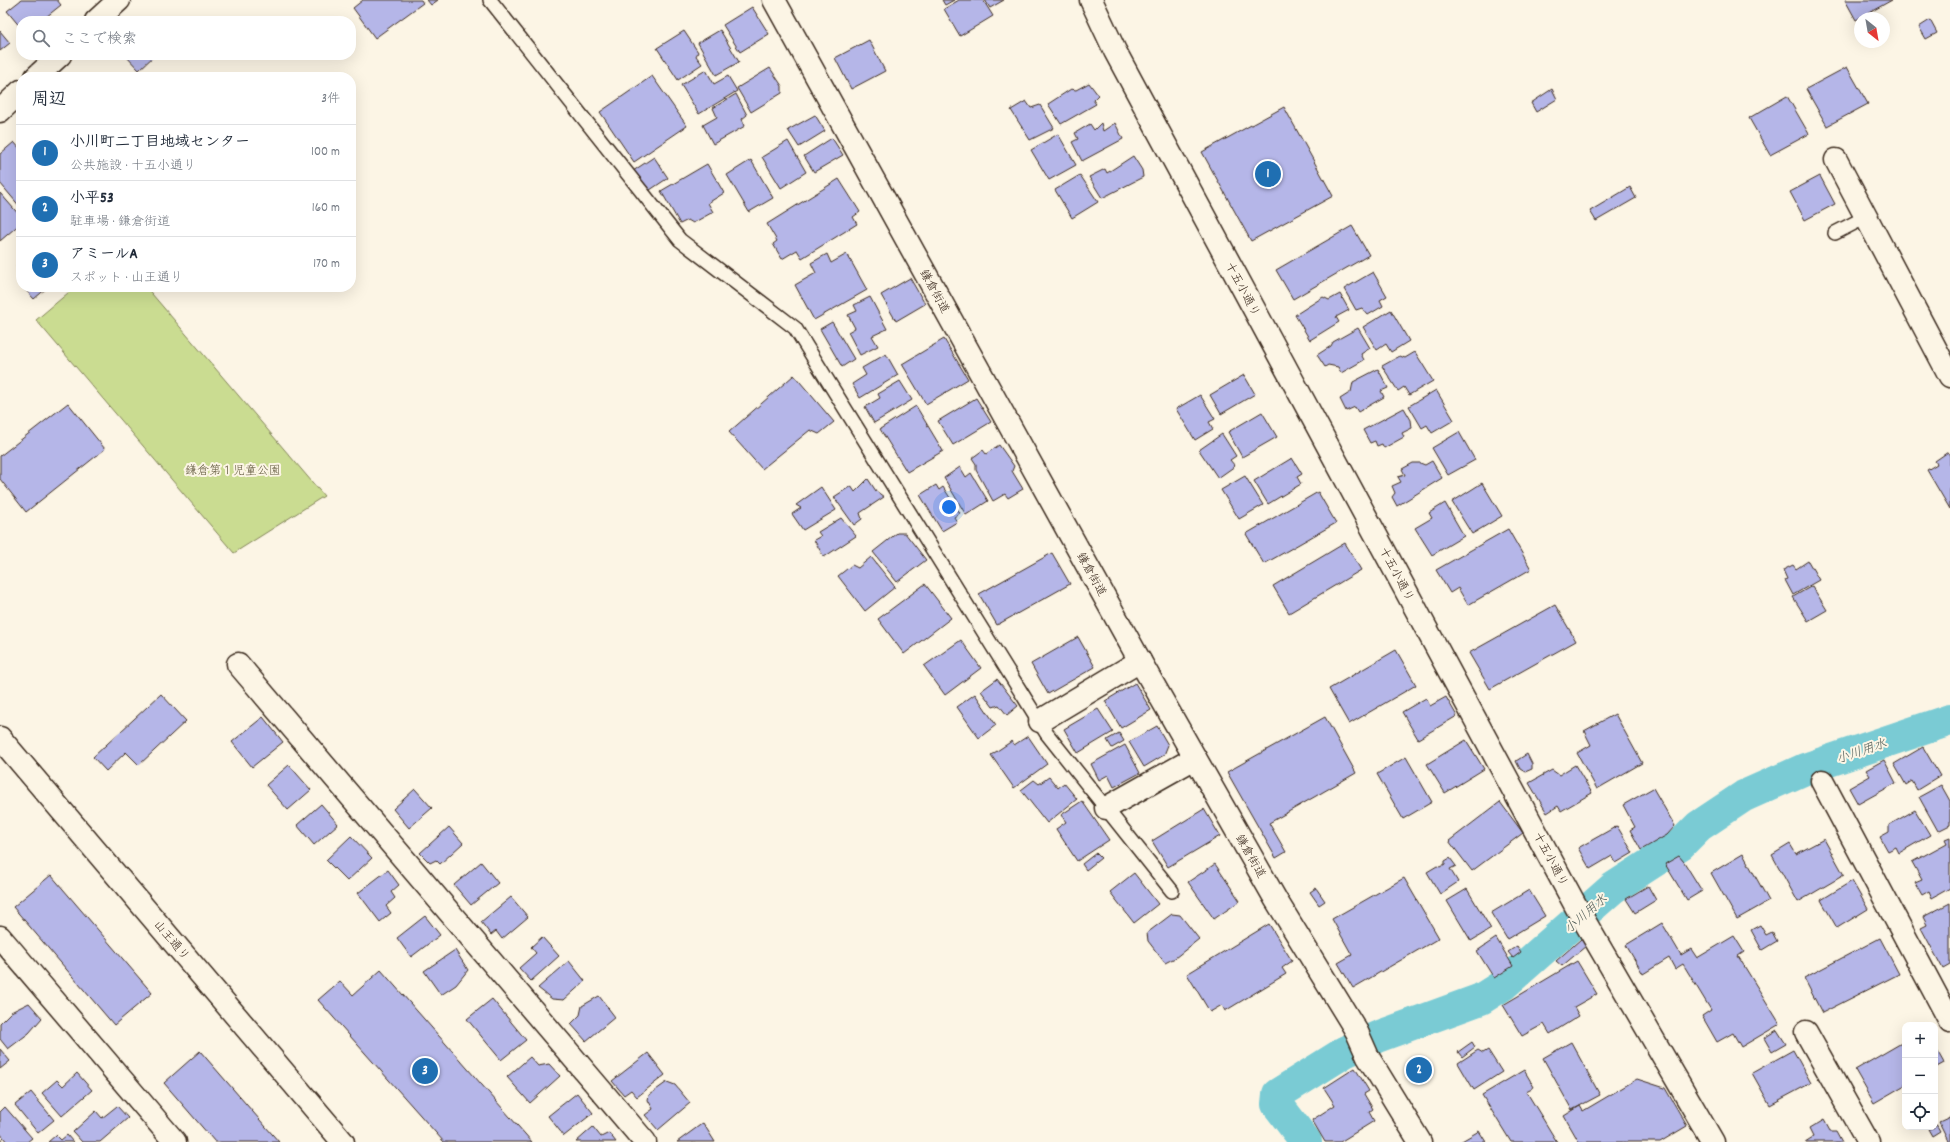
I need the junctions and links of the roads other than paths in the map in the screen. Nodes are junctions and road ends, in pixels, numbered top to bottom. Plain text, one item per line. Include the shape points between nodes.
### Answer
1 (119, 0) edge
2 (490, 0) edge
3 (774, 0) edge
4 (1091, 0) edge
5 (101, 16) edge
6 (55, 60) edge
7 (41, 72) edge
8 (16, 96) edge
9 (0, 111) edge
10 (1836, 160) dead end
11 (1866, 217) junction
12 (1835, 233) dead end
13 (1950, 376) edge
14 (1140, 661) junction
15 (238, 664) dead end
16 (1040, 721) junction
17 (0, 738) edge
18 (1195, 758) junction
19 (1822, 781) dead end
20 (1106, 808) junction
21 (1172, 891) dead end
22 (0, 937) edge
23 (1950, 1021) edge
24 (1806, 1032) dead end
25 (175, 1142) edge
26 (343, 1142) edge
27 (645, 1142) edge
28 (1420, 1142) edge
29 (1713, 1142) edge
30 (1868, 1142) edge

1 - 5 street
2 - 16 lane via 680,240 795,328
3 - 14 street, 鎌倉街道
4 - 29 street, 十五小通り via 1115,51 1583,918
6 - 7 street
8 - 9 street
10 - 11 street
11 - 12 lane
11 - 13 street
14 - 16 street
14 - 18 street, 鎌倉街道
15 - 27 street
16 - 20 lane via 1047,734
17 - 26 street, 山王通り
18 - 20 street
18 - 28 street, 鎌倉街道
19 - 23 street
20 - 21 lane
22 - 25 street
24 - 30 street

